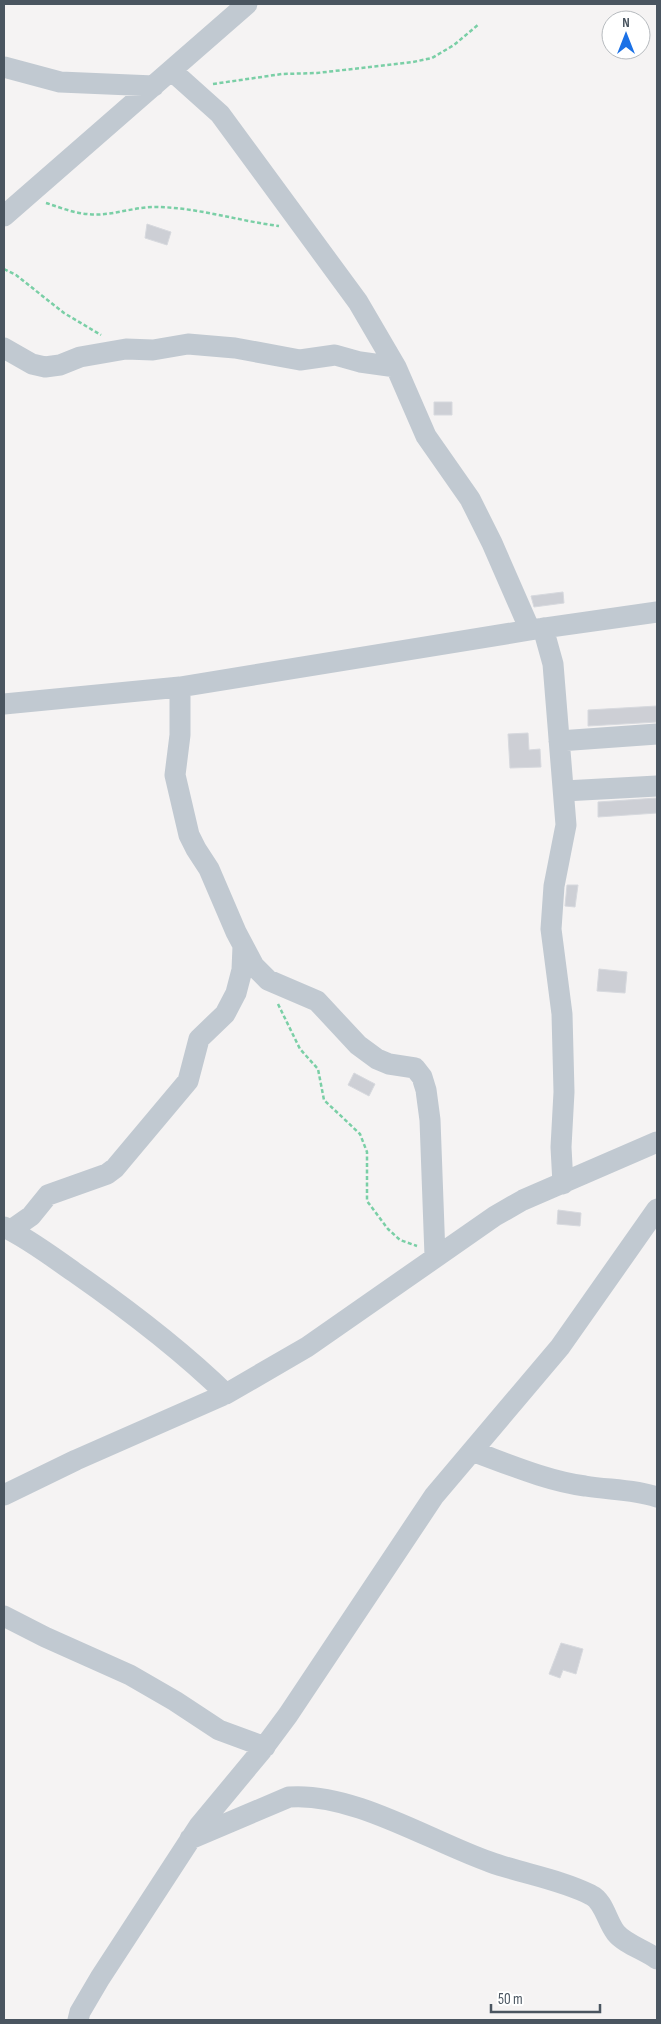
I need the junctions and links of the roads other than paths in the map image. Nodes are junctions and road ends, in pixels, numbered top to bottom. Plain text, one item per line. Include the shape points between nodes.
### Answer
1 (247, 4) edge
2 (4, 66) edge
3 (172, 71) junction
4 (154, 86) junction
5 (4, 216) edge
6 (4, 348) edge
7 (396, 367) junction
8 (657, 612) edge
9 (536, 629) junction
10 (180, 687) junction
11 (4, 704) edge
12 (657, 734) edge
13 (559, 741) junction
14 (657, 786) edge
15 (564, 791) junction
16 (243, 946) junction
17 (657, 1142) edge
18 (563, 1184) junction
19 (657, 1209) edge
20 (8, 1229) edge
21 (435, 1250) junction
22 (226, 1394) junction
23 (472, 1451) junction
24 (4, 1495) edge
25 (657, 1497) edge
26 (4, 1616) edge
27 (265, 1747) junction
28 (190, 1839) junction
29 (657, 1959) edge
30 (78, 2020) edge

1 - 3 street
2 - 4 street via 60,82
3 - 4 street
3 - 7 street via 220,114 358,302
4 - 5 street
6 - 7 street via 32,364 45,367 126,349 153,350 188,344 235,348 300,360 335,355
7 - 9 street via 426,436 470,499
8 - 9 street
9 - 10 street
9 - 13 street via 553,664
10 - 11 street
10 - 16 street via 180,735 175,775 189,835 216,884
12 - 13 street
13 - 15 street
14 - 15 street
15 - 18 street via 566,825 554,886 551,929 562,1014
16 - 20 street via 236,994 225,1014 199,1039 192,1072 178,1094 115,1168 107,1174 48,1194 31,1216
16 - 21 street via 254,966 268,980 317,1001 358,1045 377,1059 414,1068 422,1077 430,1120
17 - 18 street
18 - 21 street via 524,1200
19 - 23 street via 560,1347
20 - 22 street via 104,1292 192,1361
21 - 22 street via 307,1347
22 - 24 street
23 - 25 street via 556,1480 625,1489
23 - 27 street via 434,1496
26 - 27 street via 130,1675 219,1730
27 - 28 street
28 - 29 street via 289,1797 336,1802 505,1868 556,1881 593,1895 616,1933
28 - 30 street via 100,1978

